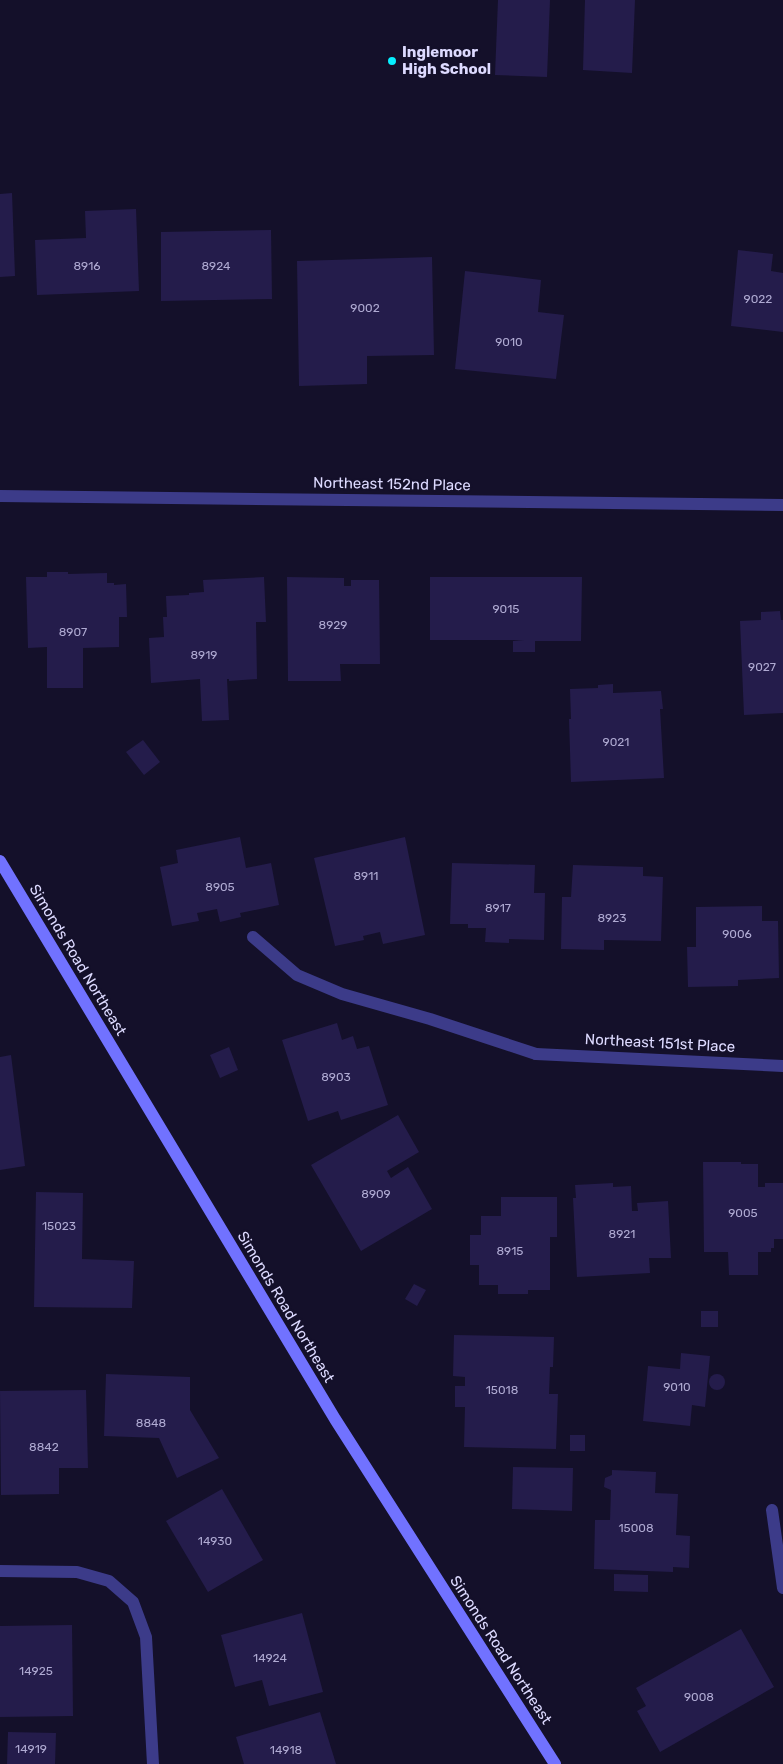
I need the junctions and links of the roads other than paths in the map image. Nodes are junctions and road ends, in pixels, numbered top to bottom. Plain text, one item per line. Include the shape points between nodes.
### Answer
1 (0, 496) edge
2 (783, 504) edge
3 (0, 861) edge
4 (252, 937) dead end
5 (783, 1066) edge
6 (772, 1510) dead end
7 (0, 1571) edge
8 (783, 1588) edge
9 (153, 1764) edge
10 (555, 1764) edge

1 - 2 street, Northeast 152nd Place
3 - 10 main road, Simonds Road Northeast via 335,1419
4 - 5 street, Northeast 151st Place via 298,975 342,994 536,1054
6 - 8 street
7 - 9 street via 78,1572 109,1581 133,1602 146,1637

